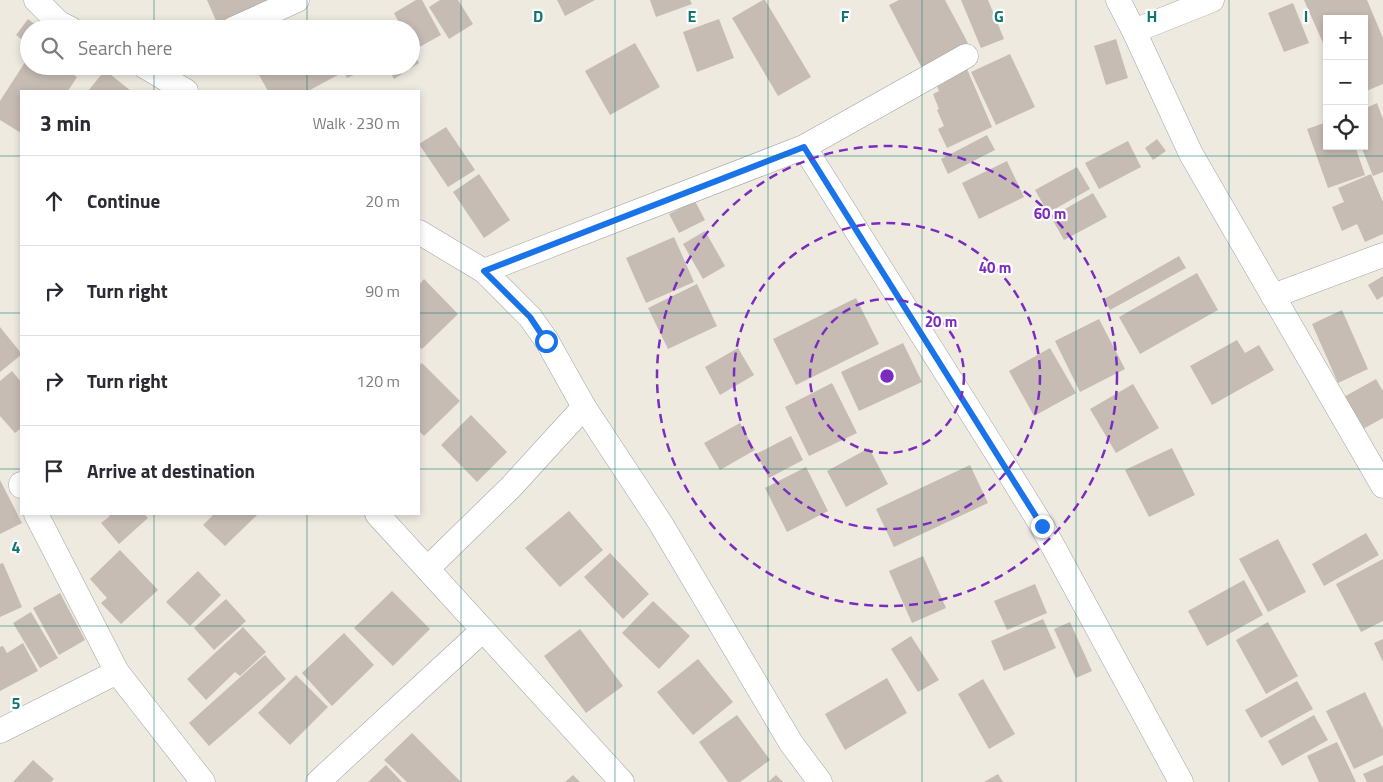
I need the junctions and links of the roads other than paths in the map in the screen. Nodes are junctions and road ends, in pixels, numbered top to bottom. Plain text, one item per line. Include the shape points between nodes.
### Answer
1 (36, 0) edge
2 (297, 0) edge
3 (1118, 0) edge
4 (1212, 0) edge
5 (56, 20) edge
6 (253, 20) edge
7 (1134, 32) junction
8 (966, 56) dead end
9 (160, 75) edge
10 (184, 90) edge
11 (804, 147) junction
12 (420, 233) edge
13 (1383, 255) edge
14 (484, 271) junction
15 (1273, 296) junction
16 (584, 407) junction
17 (1383, 486) edge
18 (37, 515) edge
19 (378, 515) edge
20 (428, 568) junction
21 (483, 630) junction
22 (117, 672) junction
23 (0, 731) edge
24 (202, 782) edge
25 (318, 782) edge
26 (622, 782) edge
27 (820, 782) edge
28 (1181, 782) edge

1 - 5 street
2 - 6 street
3 - 7 street
4 - 7 street
7 - 15 street via 1191,154
8 - 11 street
9 - 10 street
11 - 14 street
11 - 28 street via 1037,518
12 - 14 street
13 - 15 street
14 - 16 street via 530,317
15 - 17 street
16 - 20 street via 511,487
16 - 27 street via 661,524 791,743
18 - 22 street
19 - 20 street
20 - 21 street
21 - 25 street
21 - 26 street
22 - 23 street
22 - 24 street

